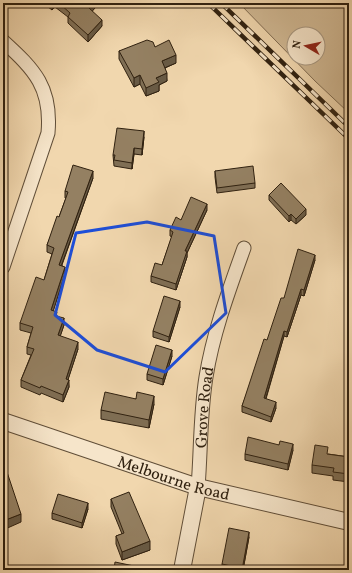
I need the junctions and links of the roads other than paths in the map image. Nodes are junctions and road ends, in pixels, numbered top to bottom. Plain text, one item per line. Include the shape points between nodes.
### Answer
1 (3, 41) edge
2 (244, 248) dead end
3 (3, 267) edge
4 (3, 421) edge
5 (198, 487) junction
6 (349, 522) edge
7 (182, 570) edge

1 - 3 street via 35,73 47,99 49,118 48,133
2 - 5 street, Grove Road via 213,341 200,422
4 - 5 street, Melbourne Road
5 - 6 street, Melbourne Road
5 - 7 street, Grove Road

